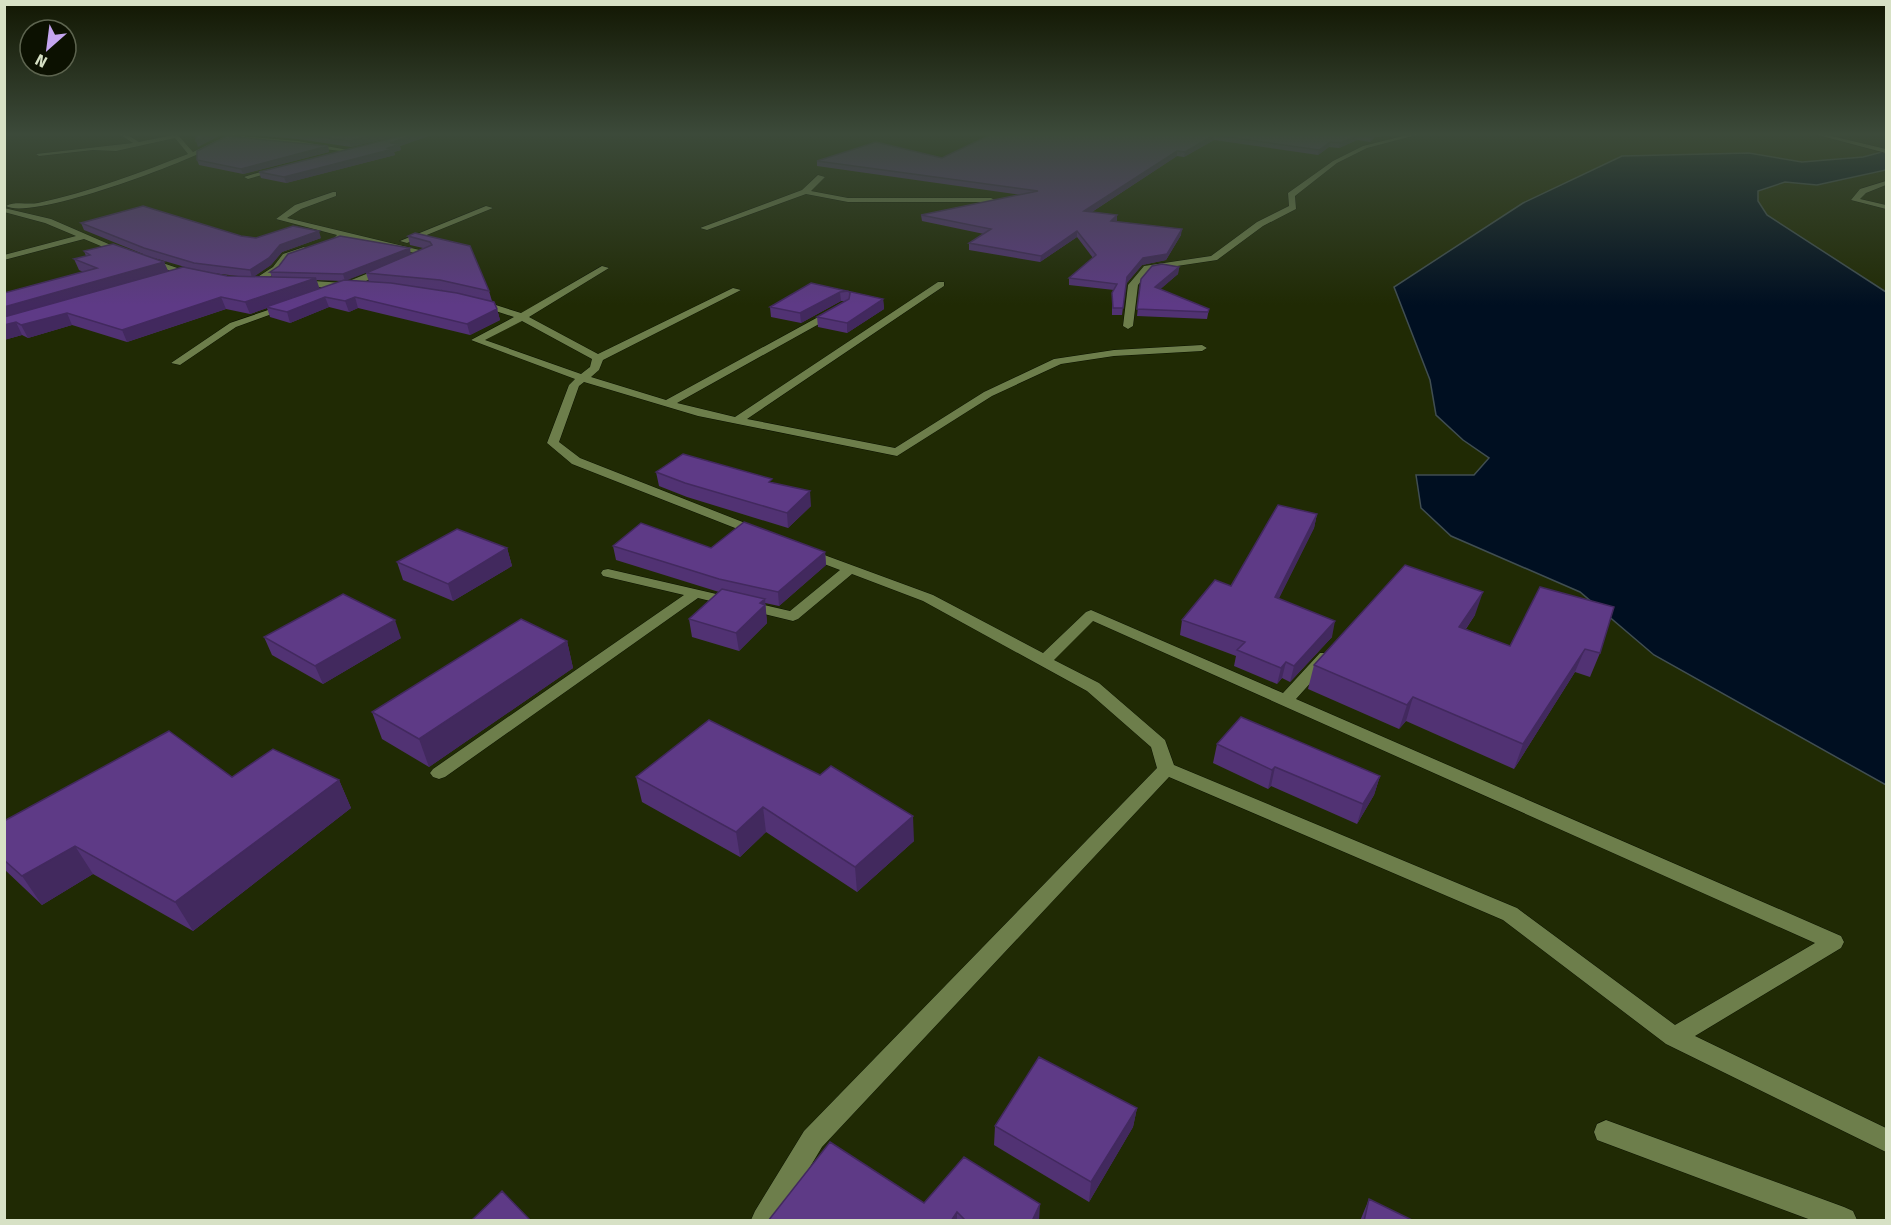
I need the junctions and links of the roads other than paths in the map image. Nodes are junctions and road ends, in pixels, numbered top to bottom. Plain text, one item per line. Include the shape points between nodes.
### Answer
1 (86, 191) edge
2 (1296, 191) edge
3 (1863, 191) edge
4 (805, 192) joint
5 (333, 194) dead end
6 (991, 200) edge
7 (4, 205) edge
8 (1887, 207) edge
9 (489, 208) dead end
10 (4, 210) edge
11 (704, 228) dead end
12 (346, 235) junction
13 (84, 236) junction
14 (326, 242) edge
15 (316, 246) edge
16 (393, 246) junction
17 (132, 256) edge
18 (4, 258) edge
19 (143, 260) edge
20 (406, 262) edge
21 (395, 266) edge
22 (604, 268) dead end
23 (187, 273) junction
24 (204, 277) edge
25 (164, 280) edge
26 (242, 282) edge
27 (254, 283) junction
28 (274, 283) edge
29 (285, 283) edge
30 (942, 284) dead end
31 (345, 286) junction
32 (374, 287) edge
33 (736, 290) dead end
34 (323, 294) edge
35 (472, 301) edge
36 (300, 302) edge
37 (845, 305) edge
38 (522, 318) junction
39 (1128, 326) dead end
40 (1202, 348) dead end
41 (598, 358) junction
42 (176, 363) dead end
43 (579, 381) junction
44 (669, 403) junction
45 (738, 420) junction
46 (773, 539) edge
47 (795, 547) edge
48 (850, 569) junction
49 (608, 573) dead end
50 (695, 594) junction
51 (1339, 642) edge
52 (1044, 661) junction
53 (1286, 700) junction
54 (1166, 769) junction
55 (439, 773) dead end
56 (1674, 1037) junction
57 (1606, 1132) dead end
58 (1887, 1140) edge
59 (764, 1221) edge
60 (1844, 1221) edge

1 - 7 street via 36,206
2 - 39 street via 1291,195 1293,207 1260,224 1214,258 1147,268 1132,285
3 - 8 street via 1855,200
4 - 6 street via 848,200
4 - 11 street
5 - 12 street via 298,207 280,219
9 - 16 street
10 - 13 street via 48,221
12 - 14 street
12 - 16 street
13 - 17 street
13 - 18 street
15 - 27 street via 286,256 276,269
16 - 20 street via 428,253
19 - 23 street
21 - 31 street
22 - 38 street
23 - 24 street
23 - 25 street
26 - 27 street
27 - 28 street
29 - 31 street
30 - 45 street
31 - 32 street
31 - 34 street
33 - 41 street
35 - 38 street
36 - 42 street via 232,325
37 - 44 street
38 - 41 street
38 - 43 street via 476,340
40 - 45 street via 1058,361 988,394 897,452
41 - 43 street via 595,368
43 - 44 street
43 - 46 street via 553,443 576,461
44 - 45 street
47 - 48 street
48 - 50 street via 793,616
48 - 52 street via 928,598
49 - 50 street
50 - 55 street
51 - 53 street
52 - 53 street via 1091,615
52 - 54 street via 1093,687 1159,744
53 - 56 street via 1834,942
54 - 56 street via 1510,914
54 - 59 street via 813,1139
56 - 58 street
57 - 60 street

